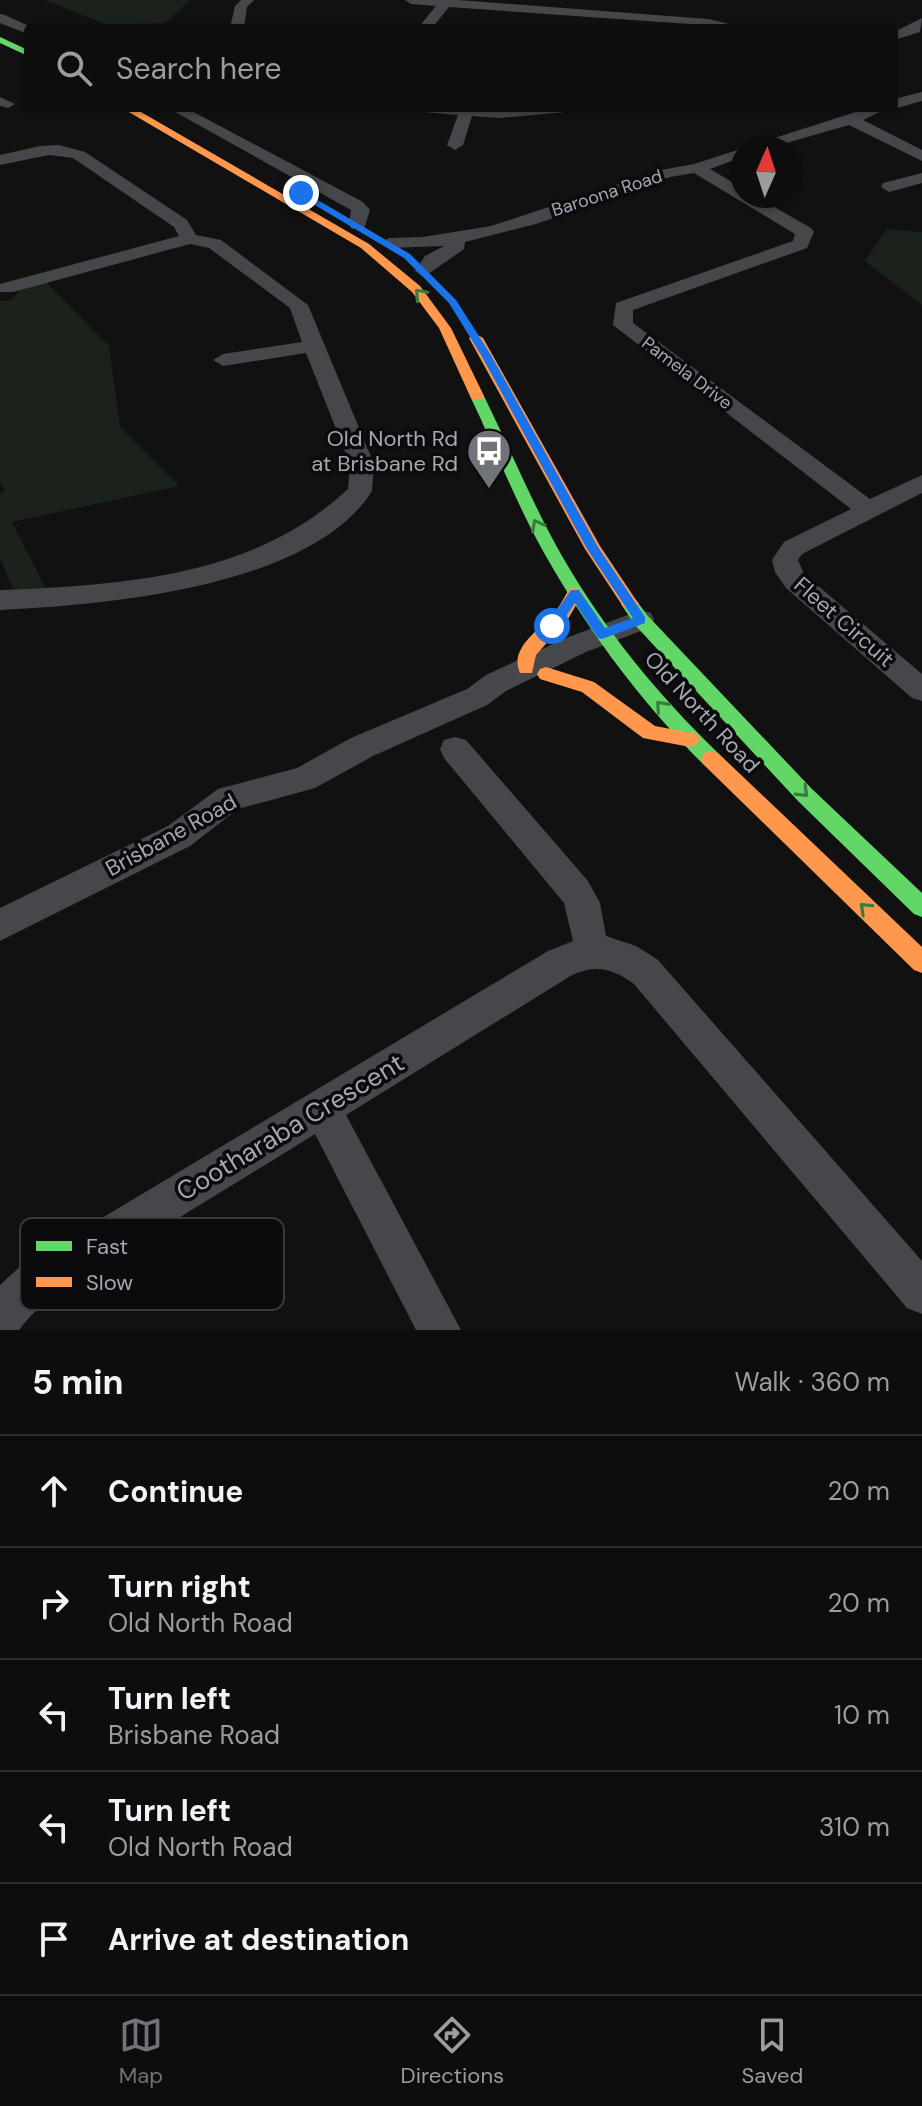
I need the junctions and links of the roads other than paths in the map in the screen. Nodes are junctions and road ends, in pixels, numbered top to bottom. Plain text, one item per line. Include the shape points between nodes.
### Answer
1 (248, 0) edge
2 (411, 0) edge
3 (445, 3) junction
4 (0, 18) edge
5 (922, 22) edge
6 (238, 24) edge
7 (428, 24) edge
8 (714, 24) edge
9 (0, 28) edge
10 (24, 28) edge
11 (898, 35) edge
12 (0, 40) edge
13 (24, 47) edge
14 (24, 48) edge
15 (24, 50) edge
16 (0, 58) edge
17 (922, 96) edge
18 (898, 103) edge
19 (134, 112) edge
20 (158, 112) edge
21 (182, 112) edge
22 (466, 112) edge
23 (871, 112) edge
24 (851, 120) junction
25 (794, 136) edge
26 (455, 145) dead end
27 (730, 156) edge
28 (922, 156) edge
29 (0, 160) edge
30 (697, 168) junction
31 (922, 178) edge
32 (889, 187) dead end
33 (730, 188) edge
34 (764, 208) edge
35 (358, 225) junction
36 (473, 237) junction
37 (190, 239) junction
38 (389, 243) junction
39 (431, 278) joint
40 (2, 291) edge
41 (468, 325) dead end
42 (313, 346) junction
43 (221, 361) dead end
44 (922, 483) edge
45 (869, 510) junction
46 (575, 593) junction
47 (0, 600) edge
48 (647, 627) junction
49 (608, 641) junction
50 (536, 671) junction
51 (922, 690) edge
52 (690, 739) junction
53 (455, 749) dead end
54 (922, 907) edge
55 (0, 925) edge
56 (592, 951) junction
57 (922, 962) edge
58 (322, 1108) junction
59 (141, 1218) edge
60 (922, 1293) edge
61 (20, 1294) edge
62 (0, 1319) edge
63 (439, 1330) edge

1 - 6 street via 241,6
2 - 3 street
3 - 7 street
3 - 8 street
4 - 10 street
5 - 11 street
9 - 13 main road
12 - 14 main road
15 - 16 main road
17 - 18 street
46 -> 19 main road, Old North Road via 529,509 445,328 416,289 365,246
20 - 35 main road
21 - 35 street via 357,206 362,214
22 - 26 street
23 - 24 street
24 - 25 street
24 - 28 street
27 - 30 street, Baroona Road
29 - 37 street via 47,148 79,155 181,224
30 - 33 street, Pamela Drive
30 - 36 street, Baroona Road via 667,173
31 - 32 street
34 - 45 street, Pamela Drive via 805,232 801,244 623,307 623,325
35 - 38 main road
36 - 38 street, Baroona Road via 428,245
36 - 39 street, Baroona Road via 440,255
37 - 40 street
37 - 42 street via 215,244 298,305
38 - 39 main road
41 - 48 main road, Old North Road via 593,549
42 - 43 street
42 - 47 street via 362,464 360,491 323,529 236,569 94,594
44 - 45 street, Fleet Circuit
45 - 51 street, Fleet Circuit via 793,548 785,560 788,572
46 - 49 main road, Old North Road
46 - 50 main road via 527,653
48 - 49 street, Brisbane Road
48 -> 54 main road, Old North Road via 805,795
49 - 50 street, Brisbane Road
52 -> 49 main road, Old North Road
50 - 52 main road via 588,687 650,733
50 - 55 street, Brisbane Road via 504,692 477,697 362,747 304,779 229,798 179,836
57 -> 52 main road, Old North Road
53 - 56 street via 576,892
56 - 58 street, Cootharaba Crescent via 560,963
56 - 60 street via 627,957 646,972
58 - 59 street, Cootharaba Crescent
58 - 63 street
61 - 62 street, Cootharaba Crescent

